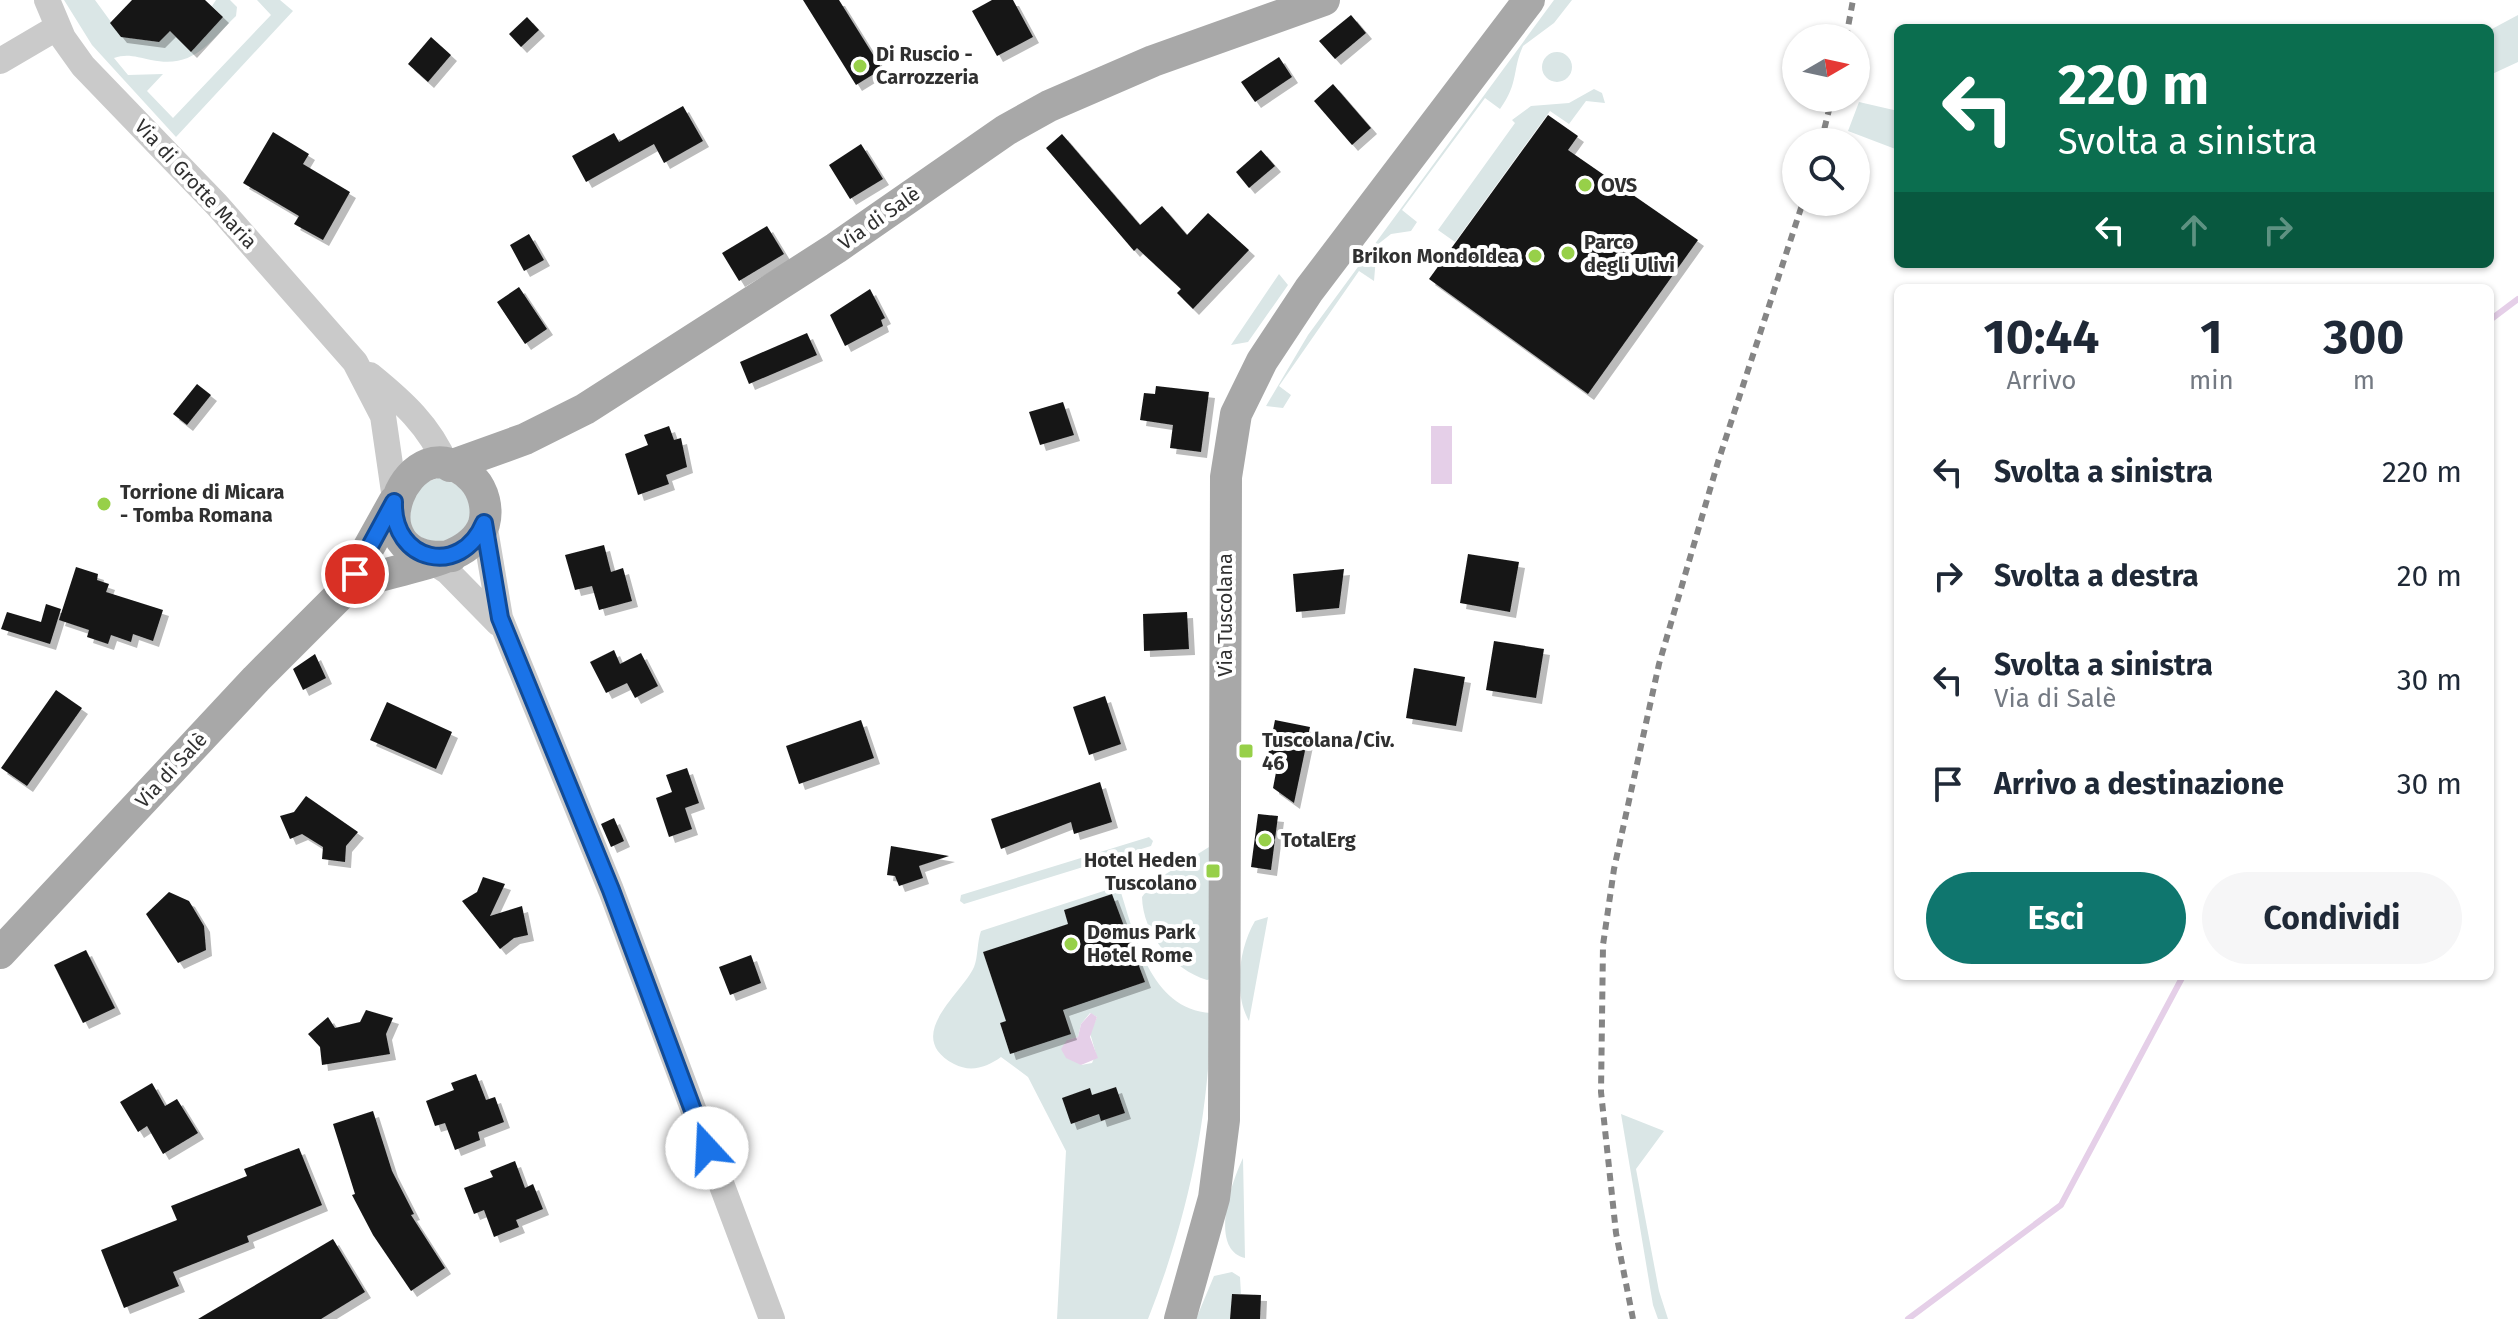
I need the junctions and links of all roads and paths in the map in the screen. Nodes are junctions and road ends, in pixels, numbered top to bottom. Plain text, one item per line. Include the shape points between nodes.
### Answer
1 (47, 0) edge
2 (1324, 0) edge
3 (1529, 0) edge
4 (58, 27) junction
5 (0, 61) edge
6 (355, 362) junction
7 (449, 456) junction
8 (395, 500) junction
9 (484, 523) junction
10 (436, 557) junction
11 (345, 590) junction
12 (505, 632) junction
13 (0, 953) edge
14 (772, 1319) edge
15 (1180, 1319) edge

1 - 4 street, Via di Grotte Maria
2 - 7 main road, Via di Salè via 1153,61 1049,106 585,409 525,439
3 - 15 main road, Via Tuscolana via 1309,290 1255,373 1233,425 1226,508 1224,1120 1214,1198
4 - 5 street
4 - 6 street, Via di Grotte Maria via 83,66 217,205
6 - 7 street, Via di Grotte Maria via 408,409
6 - 8 street, Via di Grotte Maria via 383,416
7 - 8 main road via 408,476
7 - 9 main road via 483,493
8 - 10 main road via 398,532 408,545
8 - 11 main road, Via di Salè
9 - 10 main road via 472,543
9 - 12 street
10 - 11 main road, Via di Salè
10 - 12 street
11 - 13 main road, Via di Salè
12 - 14 street via 615,901

